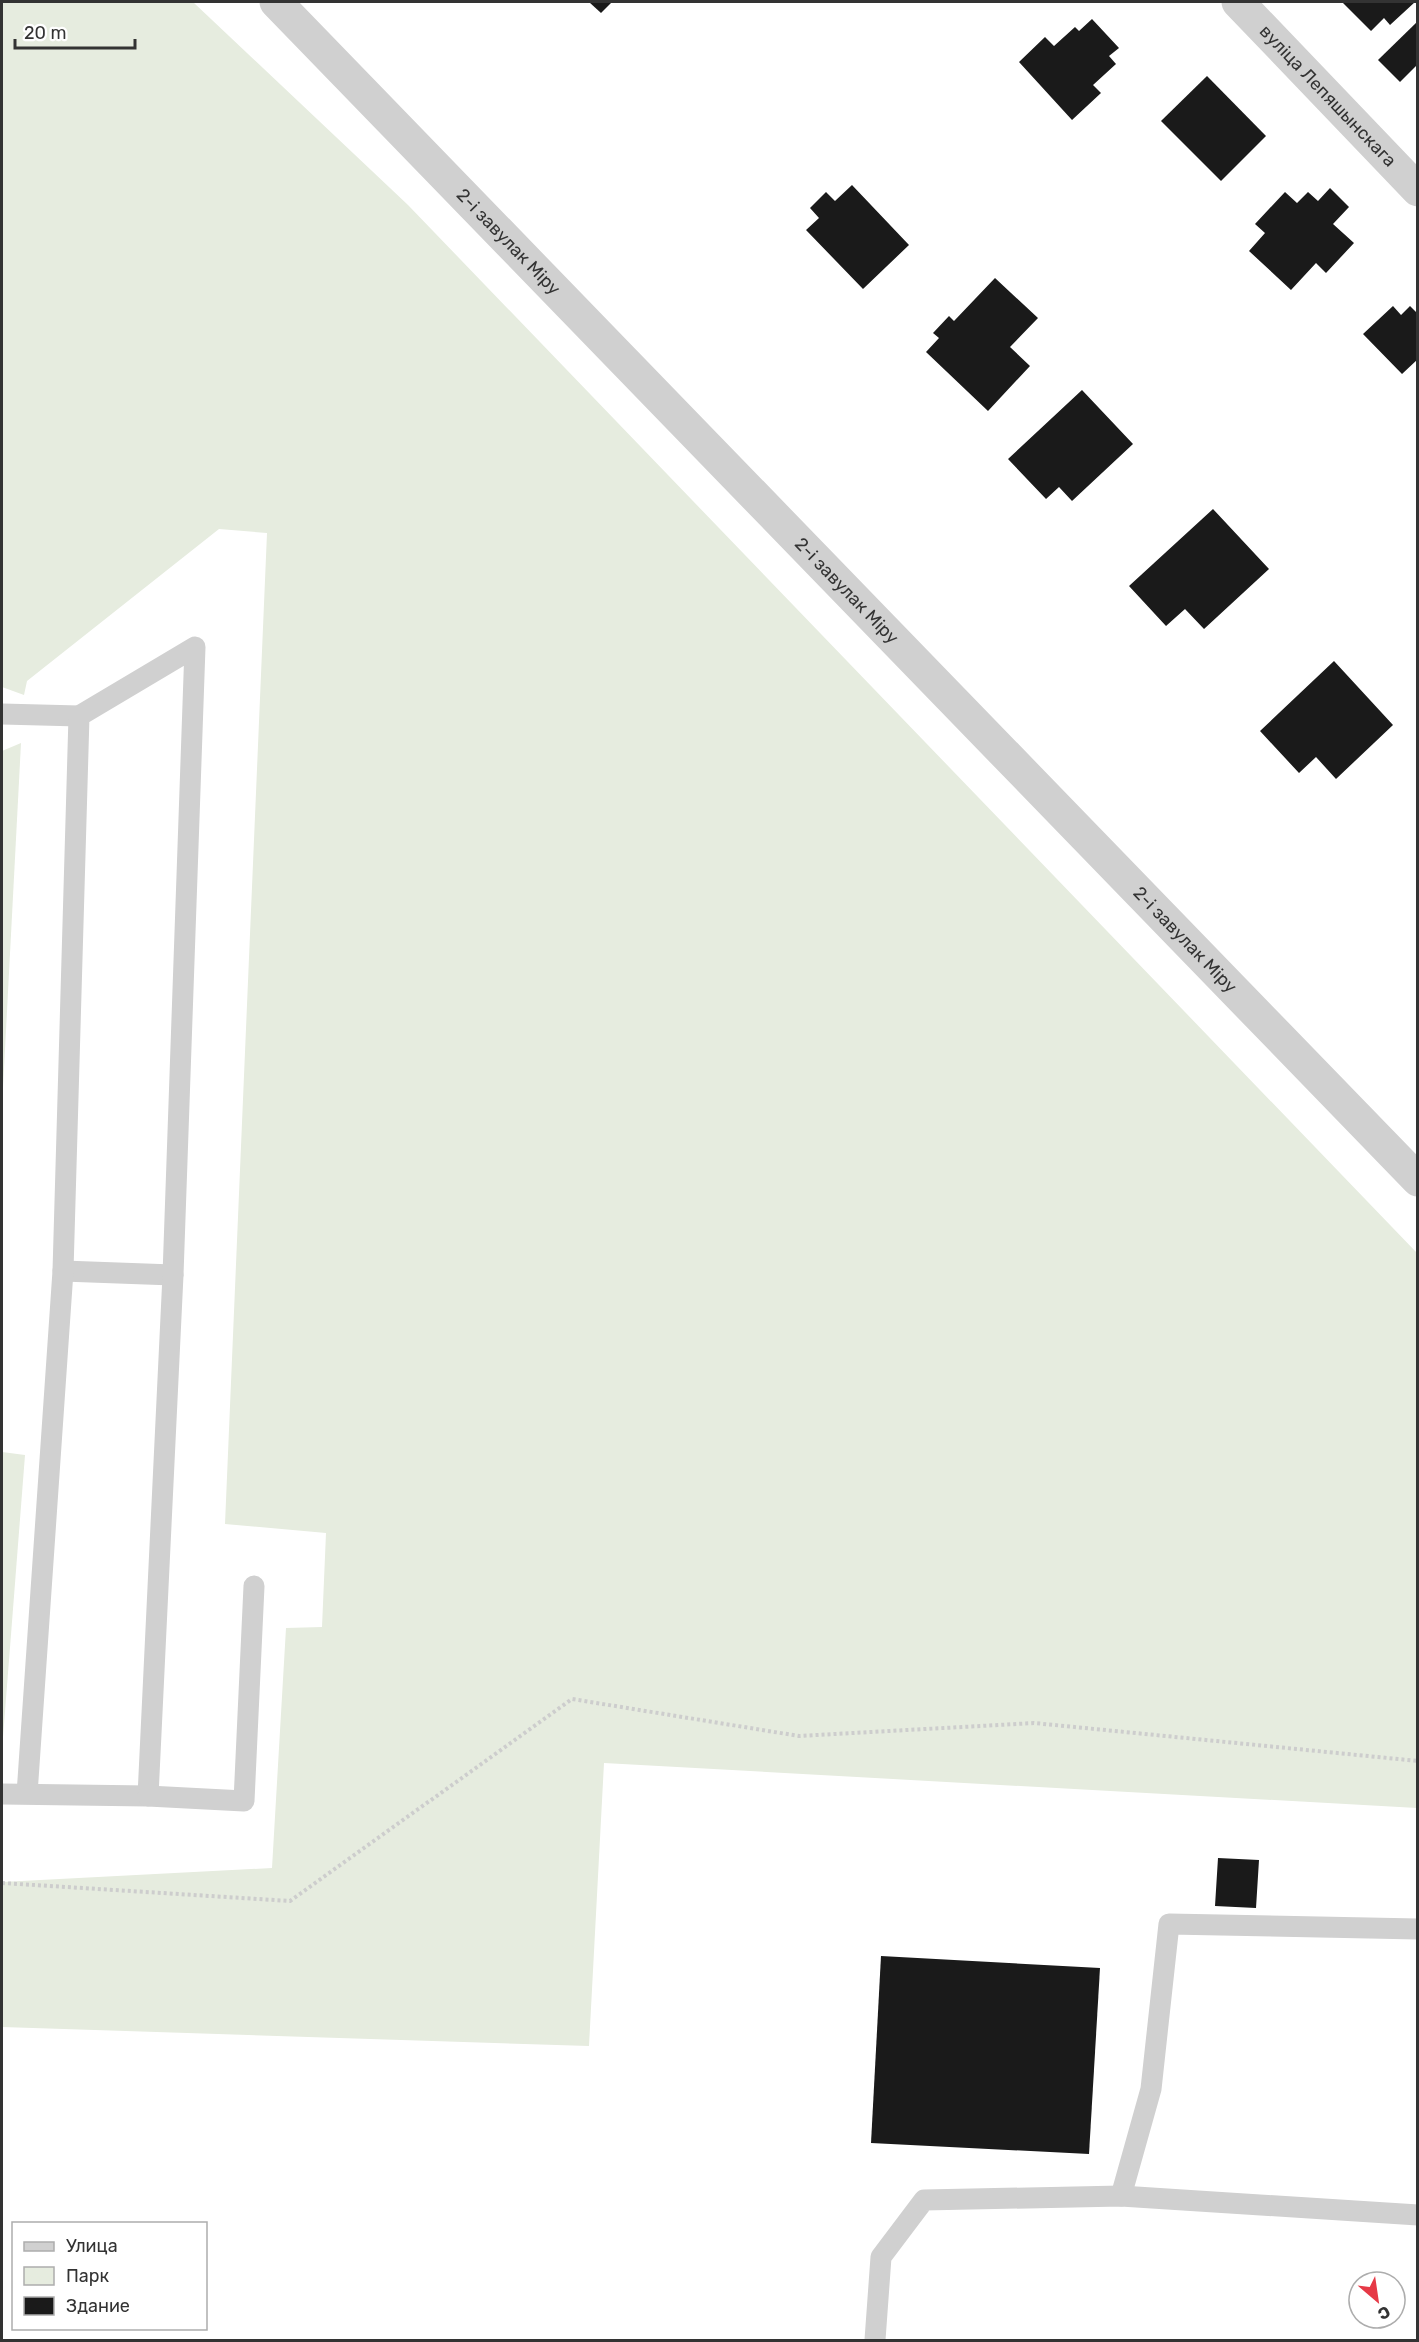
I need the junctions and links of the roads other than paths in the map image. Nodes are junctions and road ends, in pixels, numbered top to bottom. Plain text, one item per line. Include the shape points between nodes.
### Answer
1 (276, 2) edge
2 (1238, 2) edge
3 (1418, 190) edge
4 (2, 714) edge
5 (79, 716) junction
6 (1418, 1180) edge
7 (63, 1271) junction
8 (173, 1275) junction
9 (254, 1586) dead end
10 (2, 1794) edge
11 (27, 1794) junction
12 (148, 1796) junction
13 (1418, 1929) edge
14 (1121, 2196) junction
15 (1418, 2215) edge
16 (875, 2340) edge

1 - 6 street, 2-і завулак Міру
2 - 3 street, вуліца Лепяшынскага
4 - 5 lane
5 - 7 lane
5 - 8 lane via 195,647
7 - 8 lane
7 - 11 lane
8 - 12 lane
9 - 12 lane via 244,1801
10 - 11 lane
11 - 12 lane
13 - 14 lane via 1169,1924 1151,2090
14 - 15 lane
14 - 16 lane via 924,2200 881,2257

